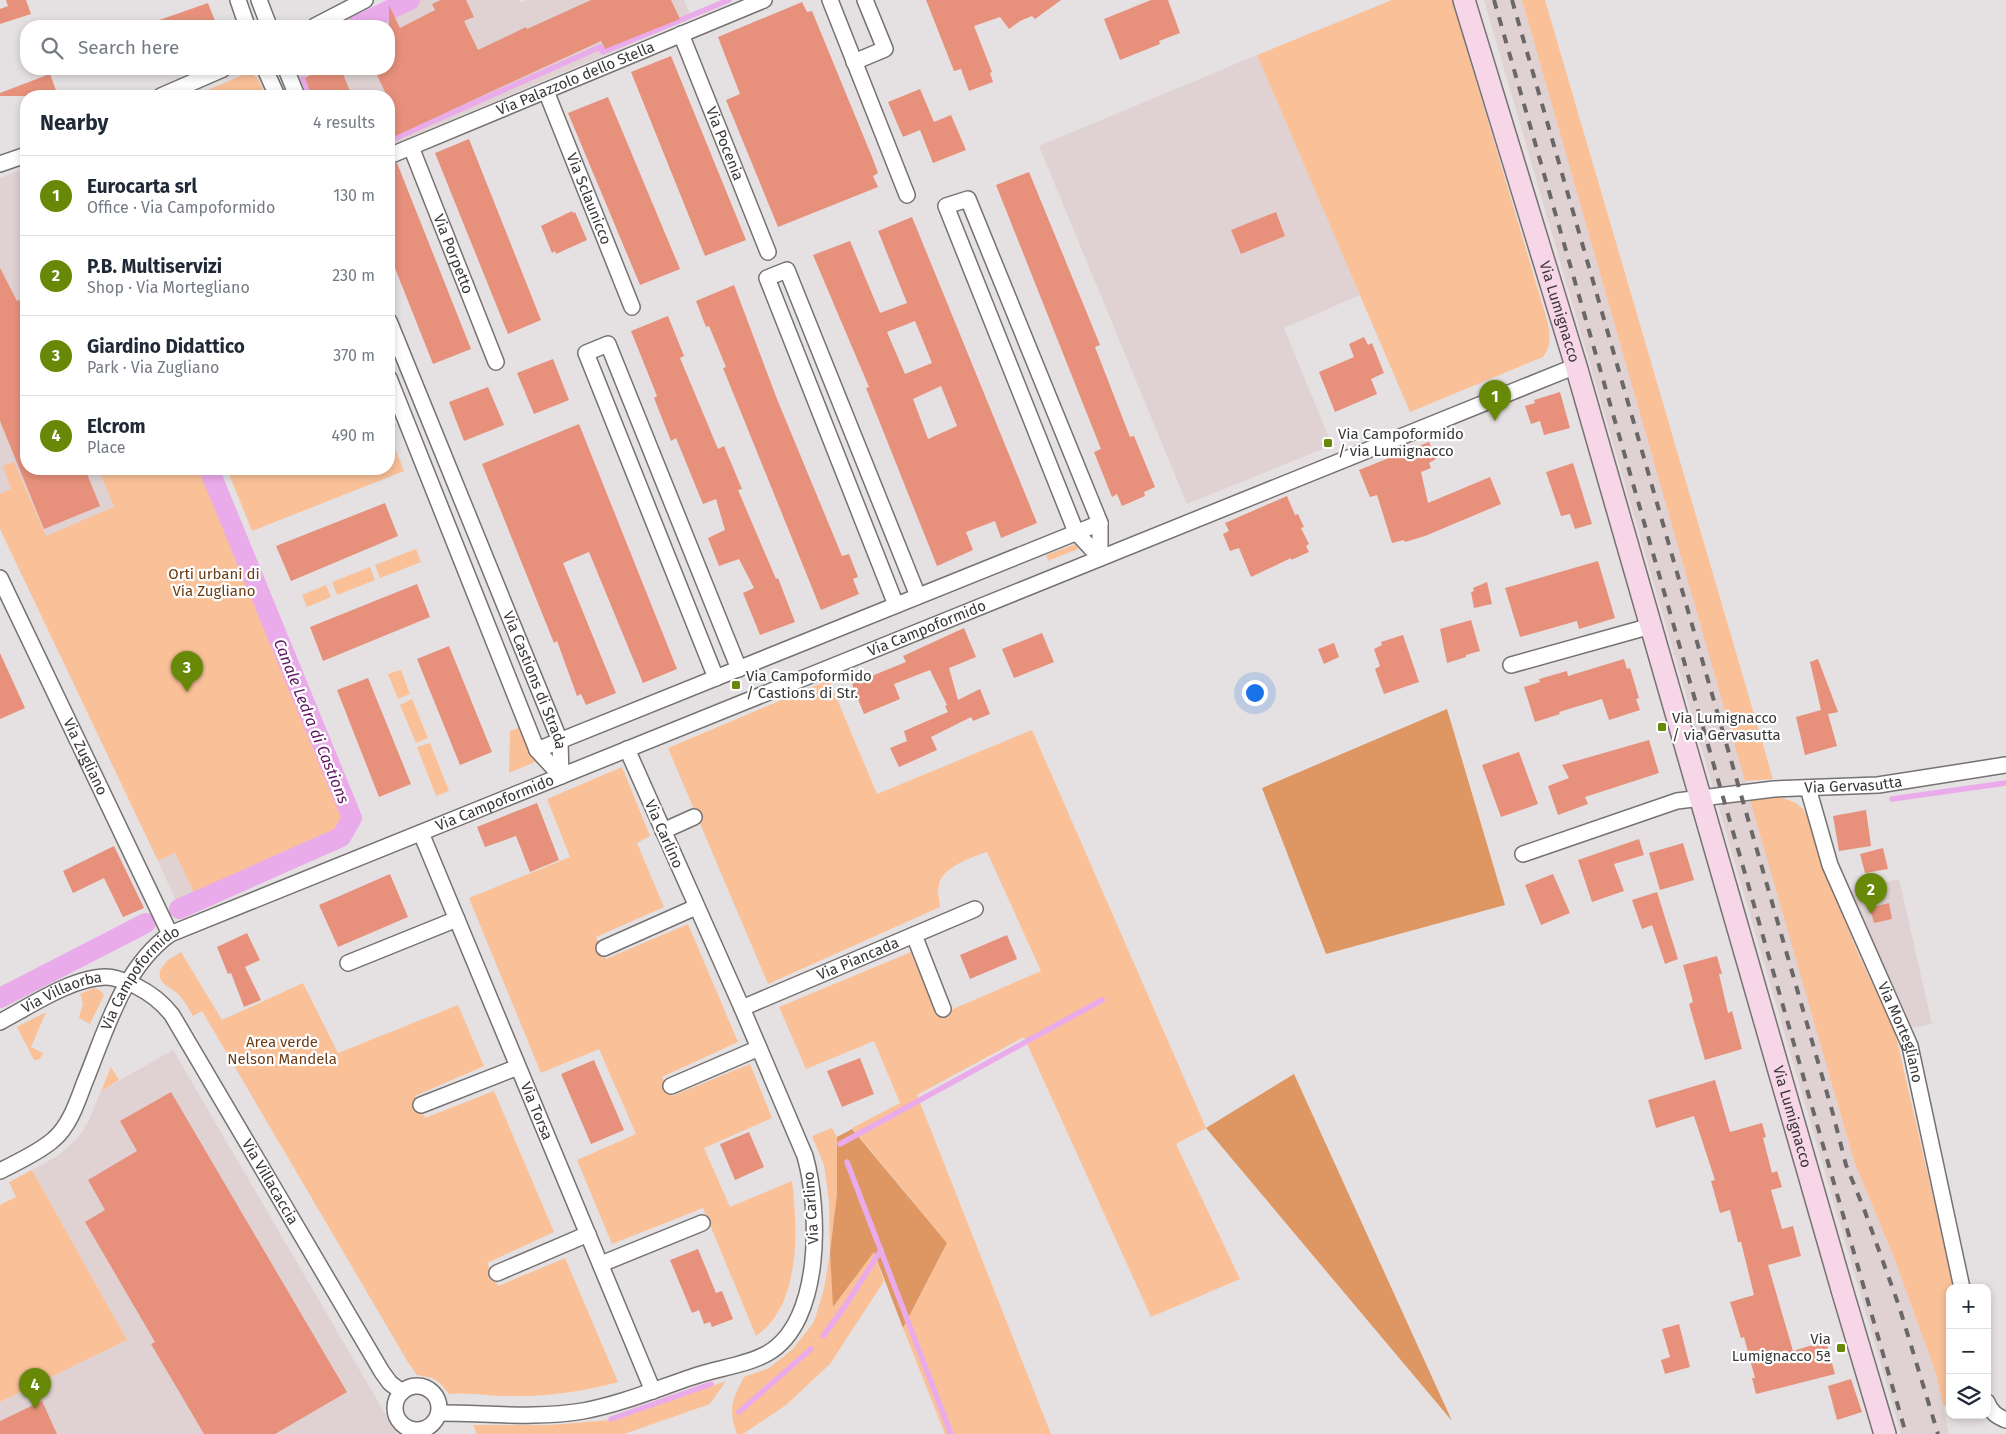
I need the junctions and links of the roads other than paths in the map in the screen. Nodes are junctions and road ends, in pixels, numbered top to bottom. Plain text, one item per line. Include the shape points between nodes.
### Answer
1 (238, 0) edge
2 (259, 0) edge
3 (365, 0) edge
4 (764, 0) edge
5 (830, 0) edge
6 (865, 0) edge
7 (1464, 0) edge
8 (245, 20) edge
9 (267, 20) edge
10 (327, 20) edge
11 (681, 34) junction
12 (854, 62) junction
13 (209, 75) edge
14 (268, 75) edge
15 (288, 75) edge
16 (175, 90) edge
17 (274, 90) edge
18 (295, 90) edge
19 (546, 91) junction
20 (411, 147) junction
21 (395, 154) edge
22 (20, 157) edge
23 (0, 164) edge
24 (907, 195) dead end
25 (768, 252) dead end
26 (632, 307) dead end
27 (395, 336) edge
28 (496, 362) dead end
29 (1576, 366) junction
30 (395, 393) edge
31 (1100, 523) junction
32 (1076, 532) junction
33 (1100, 558) junction
34 (0, 578) edge
35 (918, 596) junction
36 (896, 605) junction
37 (1651, 626) junction
38 (1511, 665) dead end
39 (739, 669) junction
40 (716, 678) junction
41 (560, 742) junction
42 (627, 749) junction
43 (537, 750) junction
44 (2006, 765) edge
45 (561, 776) junction
46 (1808, 788) junction
47 (1701, 798) junction
48 (694, 817) dead end
49 (663, 831) junction
50 (421, 833) junction
51 (1523, 854) dead end
52 (696, 906) junction
53 (975, 909) dead end
54 (457, 919) junction
55 (170, 934) junction
56 (914, 935) junction
57 (604, 948) dead end
58 (348, 963) dead end
59 (127, 982) junction
60 (742, 1008) junction
61 (943, 1009) dead end
62 (0, 1022) edge
63 (759, 1048) junction
64 (518, 1067) junction
65 (671, 1086) dead end
66 (421, 1105) dead end
67 (0, 1171) edge
68 (702, 1223) dead end
69 (588, 1234) junction
70 (601, 1264) junction
71 (497, 1273) dead end
72 (1961, 1284) edge
73 (653, 1391) junction
74 (402, 1392) junction
75 (1991, 1410) edge
76 (440, 1412) junction
77 (2006, 1420) edge
78 (1885, 1434) edge

1 - 8 street
2 - 9 street
3 - 10 street
4 - 11 street, Via Palazzolo dello Stella
5 - 12 street
6 - 12 street via 885,49
7 - 29 main road, Via Lumignacco
11 - 19 street, Via Palazzolo dello Stella
11 - 25 street, Via Pocenia
12 - 24 street
13 - 16 street
14 - 17 street
15 - 18 street
19 - 20 street, Via Palazzolo dello Stella
19 - 26 street, Via Sclaunicco
20 - 21 street, Via Palazzolo dello Stella
20 - 28 street, Via Porpetto
22 - 23 street
27 - 41 street, Via Castions di Strada
29 - 33 street, Via Campoformido
29 - 37 main road, Via Lumignacco
30 - 43 street, Via Castions di Strada
31 - 32 street
31 - 32 street via 968,198 946,206
31 - 33 street
32 - 33 street
32 - 35 street
33 - 42 street, Via Campoformido
34 - 55 street, Via Zugliano
35 - 36 street
35 - 36 street via 786,270 767,278
36 - 39 street
37 - 38 street
37 - 47 main road, Via Lumignacco
39 - 40 street
39 - 40 street via 608,344 597,348 586,353
40 - 41 street
41 - 43 street
41 - 45 street, Via Castions di Strada
42 - 45 street, Via Campoformido
42 - 49 street, Via Carlino
43 - 45 street, Via Castions di Strada
44 - 46 street, Via Gervasutta via 1878,785
45 - 50 street, Via Campoformido
46 - 47 street, Via Gervasutta
46 - 72 street, Via Mortegliano via 1830,864 1910,1046
47 - 51 street via 1677,801
47 - 78 main road, Via Lumignacco
48 - 49 street
49 - 52 street, Via Carlino
50 - 54 street, Via Torsa
50 - 55 street, Via Campoformido
52 - 57 street
52 - 60 street, Via Carlino
53 - 56 street, Via Piancada
54 - 58 street
54 - 64 street, Via Torsa
55 - 59 street, Via Campoformido via 152,948
56 - 60 street, Via Piancada
56 - 61 street
59 - 62 street, Via Villaorba via 108,977 83,981
59 - 67 street, Via Campoformido via 64,1127 54,1140
59 - 74 street, Via Villacaccia via 158,999 172,1015 382,1372
60 - 63 street, Via Carlino
63 - 65 street
63 - 73 street, Via Carlino via 808,1167 815,1234 810,1285 797,1321 787,1336 767,1354
64 - 66 street
64 - 69 street, Via Torsa
68 - 70 street
69 - 70 street, Via Torsa
69 - 71 street
70 - 73 street, Via Torsa
73 - 76 street, Via Carlino via 610,1405 554,1414
74 - 76 street via 414,1386 428,1389 438,1399
74 - 76 street via 395,1406 396,1413 398,1420 409,1429 428,1428
75 - 77 street

